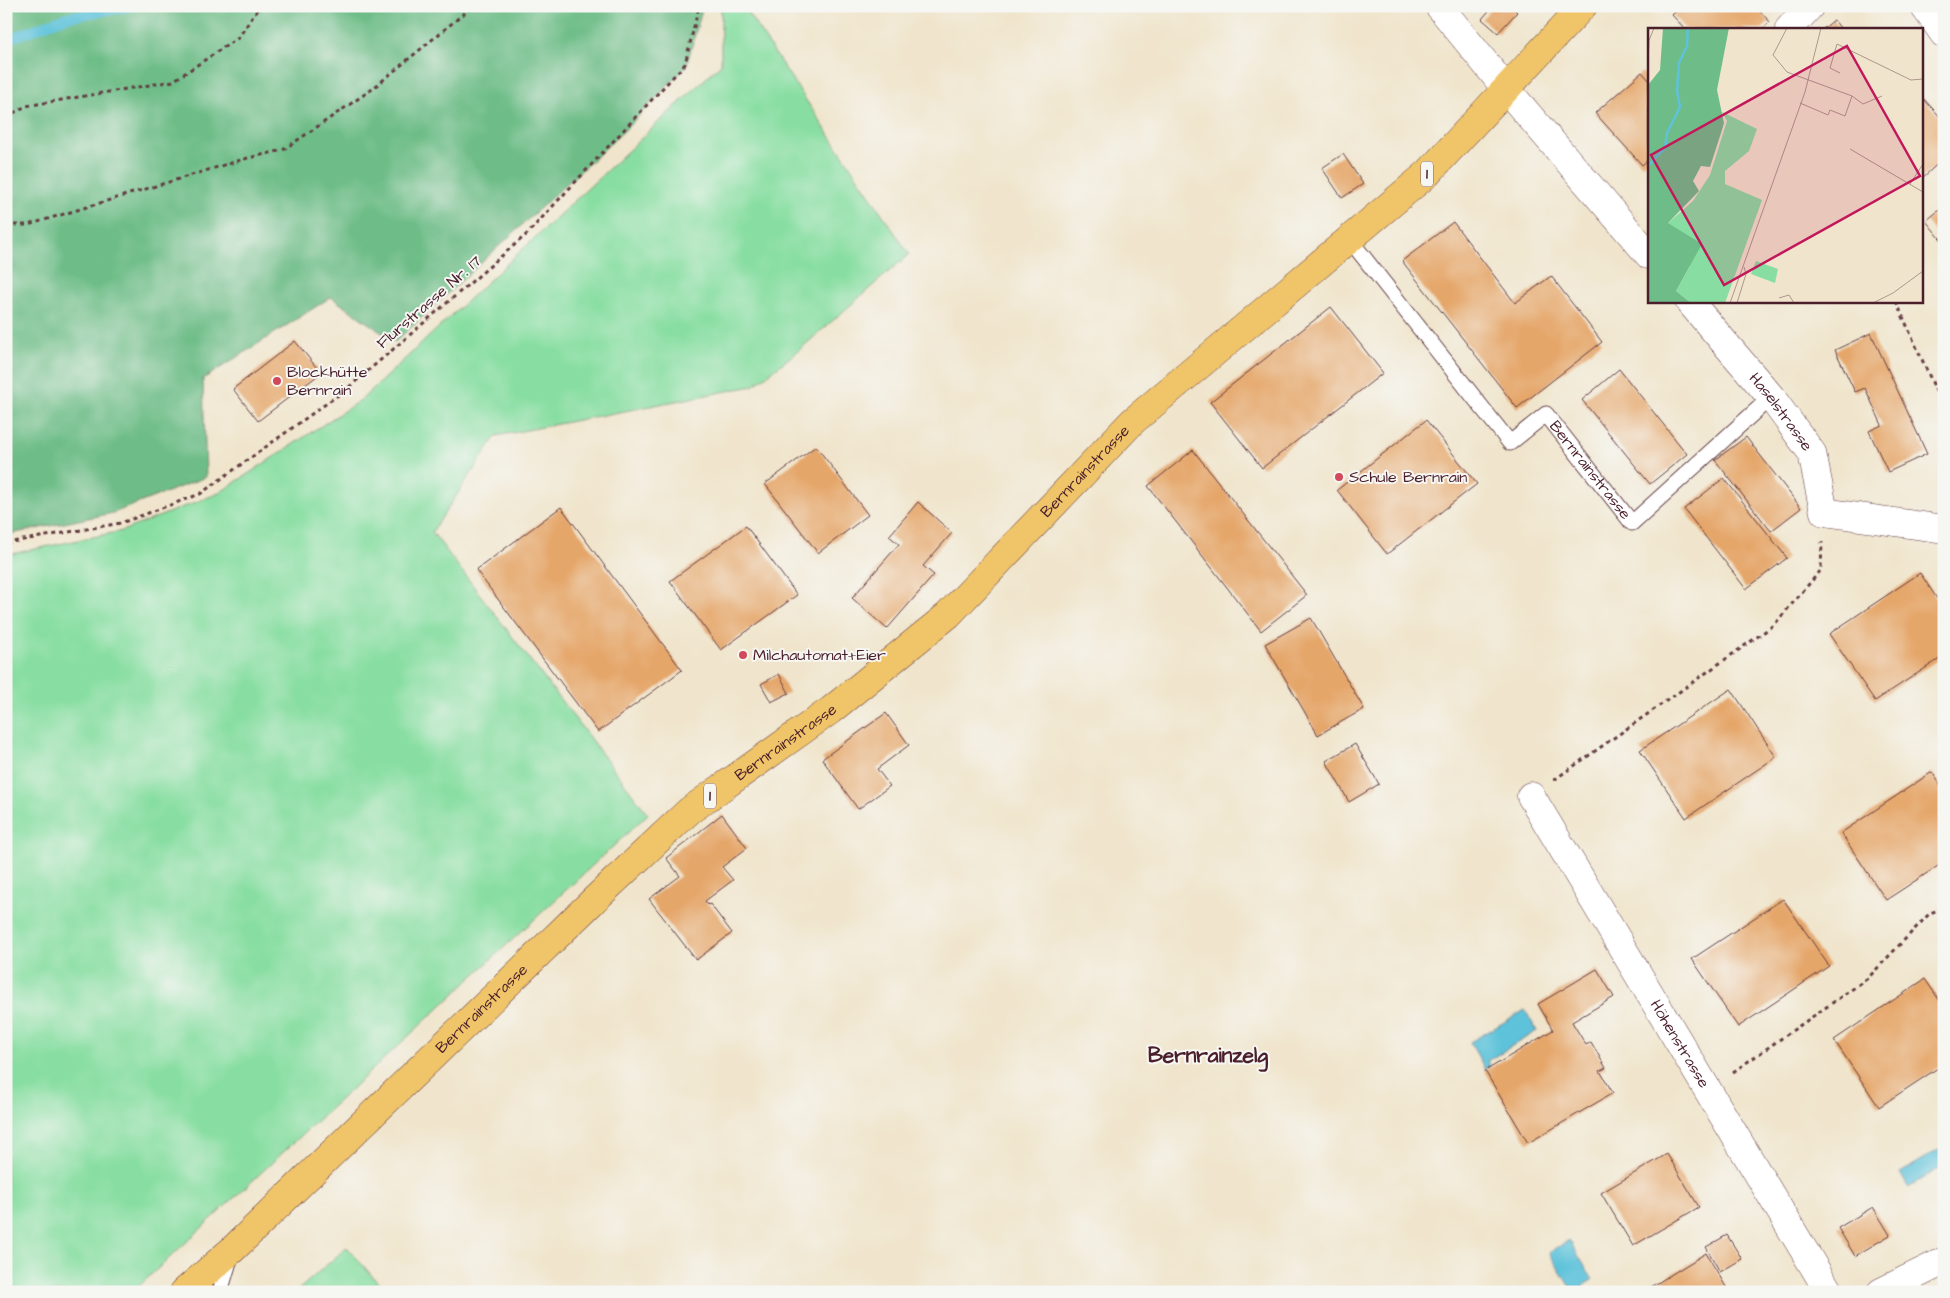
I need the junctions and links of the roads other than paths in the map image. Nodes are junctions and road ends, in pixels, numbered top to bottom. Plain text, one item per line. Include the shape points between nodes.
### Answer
1 (1439, 6) edge
2 (1583, 6) edge
3 (1924, 6) edge
4 (1944, 34) edge
5 (1507, 90) junction
6 (1350, 240) junction
7 (1648, 254) edge
8 (1690, 302) edge
9 (1771, 397) junction
10 (1944, 529) edge
11 (1531, 796) road end
12 (232, 1250) junction
13 (1944, 1261) edge
14 (184, 1292) edge
15 (220, 1292) edge
16 (1829, 1292) edge
17 (1881, 1292) edge

1 - 5 street
2 - 5 main road, Bernrainstrasse / 1
3 - 4 street
5 - 6 main road, Bernrainstrasse / 1 via 1428,173
5 - 7 street
6 - 9 lane, Bernrainstrasse via 1510,443 1546,414 1632,523
6 - 12 main road, Bernrainstrasse / 1 via 1133,421 948,615 831,710 689,811
8 - 9 street, Haselstrasse
9 - 10 street, Haselstrasse via 1812,452 1824,512
11 - 16 street, Höhenstrasse
12 - 14 main road, Bernrainstrasse / 1
12 - 15 lane
13 - 17 street

